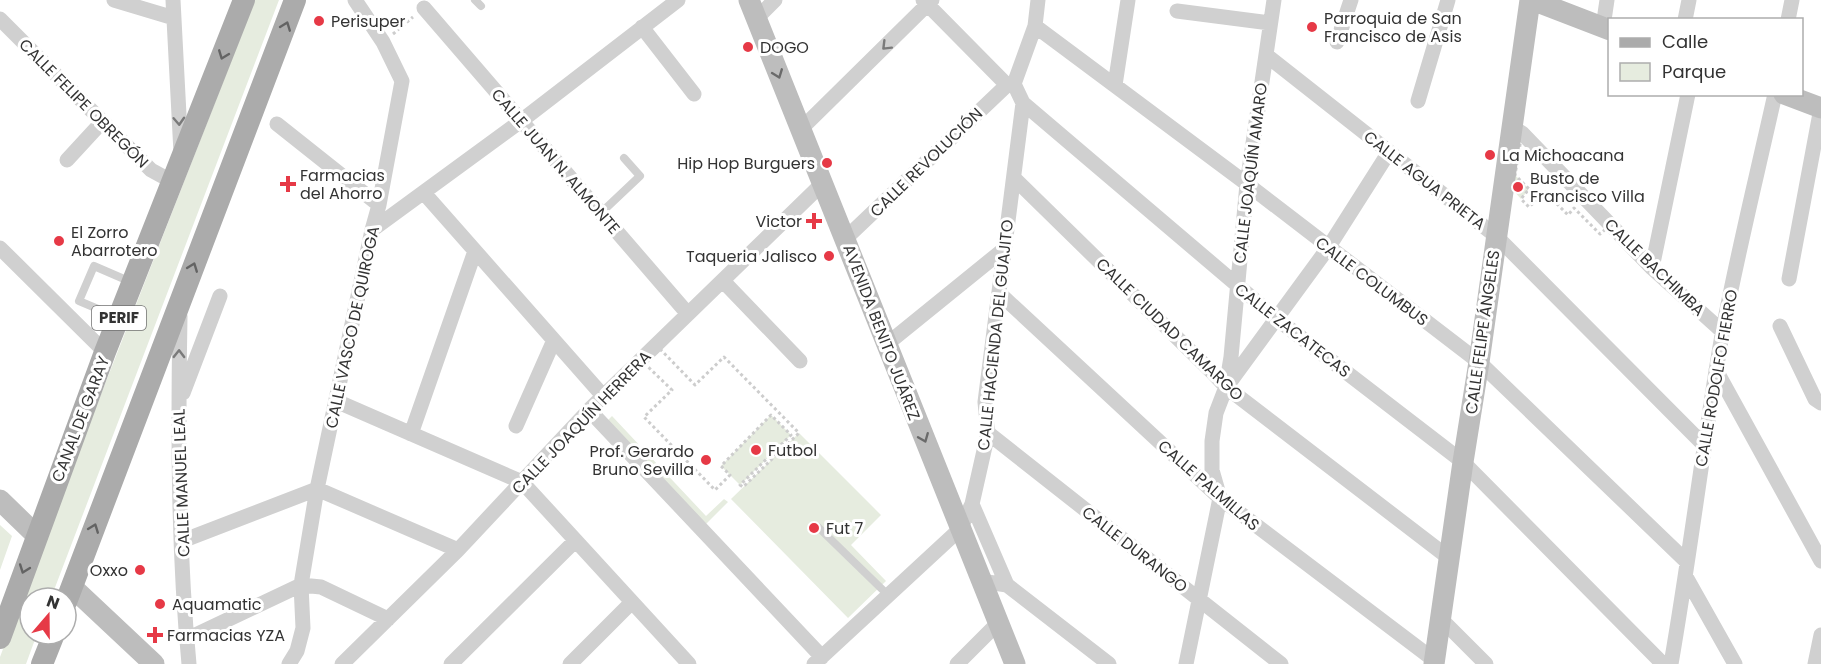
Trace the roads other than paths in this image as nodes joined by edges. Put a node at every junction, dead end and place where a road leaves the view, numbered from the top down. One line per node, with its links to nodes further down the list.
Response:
1 (114, 0): 21 (street)
2 (173, 0): 21 (street)
3 (244, 0): 48 (main road, CANAL DE GARAY / PERIF, one-way to 48)
4 (296, 0): 69 (main road, PERIF, one-way to 4)
5 (355, 0): 53 (street, CALLE VASCO DE QUIROGA)
6 (678, 0): 27 (street)
7 (775, 0): 19 (street)
8 (1038, 0): 26 (street)
9 (1128, 0): 32 (street)
10 (1274, 0): 25 (street, CALLE JOAQUÍN AMARO)
11 (1351, 0): 29 (street)
12 (1448, 0): 37 (street)
13 (1531, 0): 28 (street); 43 (street, CALLE FELIPE ÁNGELES)
14 (1607, 0): 28 (street)
15 (1689, 0): 22 (street)
16 (1792, 0): 23 (street)
17 (928, 2): 31 (street, CALLE ZACATECAS); 44 (street, one-way to 44)
18 (424, 8): 40 (street, CALLE JUAN N. ALMONTE)
19 (753, 9): 44 (street, AVENIDA BENITO JUÁREZ, one-way to 44)
20 (1177, 11): 25 (street)
21 (174, 18): 48 (street, one-way to 48)
22 (1685, 18)
23 (1788, 18)
24 (0, 19): 41 (street, CALLE FELIPE OBREGÓN)
25 (1270, 23): 30 (street, CALLE JOAQUÍN AMARO)
26 (1035, 26): 31 (street); 32 (street, CALLE COLUMBUS)
27 (642, 27): 33 (street); 40 (street)
28 (1606, 29)
29 (1337, 42)
30 (1266, 55): 45 (street, CALLE AGUA PRIETA); 51 (street, CALLE JOAQUÍN AMARO)
31 (1011, 85): 38 (street, CALLE ZACATECAS); 57 (street, CALLE REVOLUCIÓN)
32 (1115, 85): 51 (street, CALLE COLUMBUS)
33 (694, 94)
34 (1688, 96): 62 (street)
35 (1775, 96): 74 (street, CALLE RODOLFO FIERRO)
36 (1789, 96): 39 (street)
37 (1418, 101)
38 (1023, 103): 49 (street, CALLE HACIENDA DEL GUAJITO); 66 (street, CALLE ZACATECAS)
39 (1821, 108): 63 (street)
40 (521, 121): 52 (street); 70 (street, CALLE JUAN N. ALMONTE)
41 (102, 122): 47 (street); 48 (street, CALLE FELIPE OBREGÓN)
42 (277, 124): 53 (street)
43 (1511, 126): 56 (street, CALLE FELIPE ÁNGELES); 62 (street, CALLE BACHIMBA)
44 (800, 130): 50 (street, AVENIDA BENITO JUÁREZ)
45 (1389, 152): 56 (street, CALLE AGUA PRIETA); 59 (street)
46 (624, 158): 54 (lane)
47 (67, 160)
48 (177, 172): 65 (main road, CANAL DE GARAY / PERIF)
49 (1014, 178): 60 (street, CALLE HACIENDA DEL GUAJITO); 81 (street, CALLE CIUDAD CAMARGO)
50 (822, 183): 57 (street, AVENIDA BENITO JUÁREZ); 64 (street, CALLE JOAQUÍN HERRERA)
51 (1247, 184): 59 (street, CALLE COLUMBUS); 66 (street, CALLE JOAQUÍN AMARO)
52 (424, 193): 55 (street); 61 (street)
53 (379, 205): 55 (street, CALLE VASCO DE QUIROGA)
54 (604, 210)
55 (372, 230): 83 (street, CALLE VASCO DE QUIROGA)
56 (1496, 236): 79 (street, CALLE FELIPE ÁNGELES); 90 (street, CALLE AGUA PRIETA)
57 (845, 239): 76 (street, AVENIDA BENITO JUÁREZ)
58 (0, 248): 77 (street)
59 (1328, 248): 72 (street); 79 (street, CALLE COLUMBUS)
60 (1003, 250): 67 (street, CALLE HACIENDA DEL GUAJITO); 76 (street)
61 (475, 251): 75 (street); 89 (street)
62 (1652, 268): 74 (street, CALLE BACHIMBA)
63 (1789, 279)
64 (723, 281): 70 (street, CALLE JOAQUÍN HERRERA); 78 (street)
65 (133, 283): 71 (main road, CANAL DE GARAY / PERIF); 71 (lane)
66 (1236, 285): 72 (street, CALLE ZACATECAS); 81 (street, CALLE JOAQUÍN AMARO)
67 (999, 293): 88 (street, CALLE HACIENDA DEL GUAJITO); 94 (street, CALLE PALMILLAS)
68 (220, 296): 85 (street)
69 (180, 301): 85 (street, CALLE MANUEL LEAL, one-way to 69); 109 (main road, PERIF, one-way to 69)
70 (688, 314): 82 (street, CALLE JOAQUÍN HERRERA)
71 (119, 317): 77 (main road, CANAL DE GARAY / PERIF)
72 (1277, 319): 81 (street); 91 (street, CALLE ZACATECAS)
73 (1780, 326): 84 (street)
74 (1723, 332): 80 (street, CALLE RODOLFO FIERRO)
75 (554, 340): 82 (street); 87 (street)
76 (887, 344): 98 (street, AVENIDA BENITO JUÁREZ, one-way to 98)
77 (98, 345): 99 (main road, CANAL DE GARAY / PERIF)
78 (800, 361)
79 (1479, 362): 91 (street, CALLE FELIPE ÁNGELES); 105 (street, CALLE COLUMBUS)
80 (1716, 370): 90 (street, CALLE RODOLFO FIERRO); 104 (street)
81 (1226, 387): 94 (street, CALLE JOAQUÍN AMARO); 103 (street, CALLE CIUDAD CAMARGO)
82 (604, 397): 86 (street, CALLE JOAQUÍN HERRERA)
83 (336, 401): 89 (street); 93 (street, CALLE VASCO DE QUIROGA)
84 (1821, 403)
85 (179, 405): 100 (street, CALLE MANUEL LEAL)
86 (589, 410): 92 (street, CALLE JOAQUÍN HERRERA); 121 (street)
87 (516, 426)
88 (988, 433): 96 (street, CALLE HACIENDA DEL GUAJITO); 111 (street, CALLE DURANGO)
89 (411, 434): 92 (street)
90 (1703, 444): 105 (street, CALLE RODOLFO FIERRO)
91 (1463, 462): 103 (street, CALLE FELIPE ÁNGELES); 137 (street, CALLE ZACATECAS)
92 (522, 482): 101 (street); 102 (street, CALLE JOAQUÍN HERRERA)
93 (317, 489): 100 (street); 102 (street); 107 (street, CALLE VASCO DE QUIROGA)
94 (1220, 498): 111 (street, CALLE JOAQUÍN AMARO); 122 (street, CALLE PALMILLAS)
95 (0, 500): 99 (street)
96 (972, 504): 98 (street, CALLE HACIENDA DEL GUAJITO); 108 (street)
97 (818, 527): 110 (lane)
98 (960, 529): 106 (street, AVENIDA BENITO JUÁREZ); 110 (street)
99 (36, 535): 117 (main road, CANAL DE GARAY / PERIF, one-way to 117)
100 (182, 541): 119 (street, CALLE MANUEL LEAL)
101 (575, 542): 113 (street); 128 (street)
102 (458, 550): 114 (street, CALLE JOAQUÍN HERRERA)
103 (1449, 558): 115 (street, CALLE FELIPE ÁNGELES)
104 (1821, 561)
105 (1686, 570): 138 (street, CALLE RODOLFO FIERRO); 139 (street, CALLE COLUMBUS)
106 (981, 581): 108 (street); 116 (street, AVENIDA BENITO JUÁREZ)
107 (301, 585): 114 (street); 119 (street); 126 (street, CALLE VASCO DE QUIROGA)
108 (1007, 585): 133 (street)
109 (72, 586)
110 (889, 596): 121 (street)
111 (1198, 599): 134 (street, CALLE JOAQUÍN AMARO); 135 (street, CALLE DURANGO)
112 (78, 601): 124 (street)
113 (632, 602): 129 (street); 130 (street)
114 (388, 619): 127 (street, CALLE JOAQUÍN HERRERA)
115 (1441, 619): 122 (street, CALLE FELIPE ÁNGELES); 136 (street)
116 (998, 623): 131 (street); 132 (street, AVENIDA BENITO JUÁREZ)
117 (2, 624)
118 (1821, 635): 140 (street)
119 (187, 639): 125 (street, CALLE MANUEL LEAL)
120 (49, 646): 123 (main road)
121 (818, 660)
122 (1434, 662)
123 (42, 664)
124 (154, 664)
125 (189, 664)
126 (289, 664)
127 (342, 664)
128 (451, 664)
129 (570, 664)
130 (689, 664)
131 (957, 664)
132 (1015, 664)
133 (1109, 664)
134 (1186, 664)
135 (1281, 664)
136 (1486, 664)
137 (1663, 664)
138 (1671, 664)
139 (1735, 664)
140 (1815, 664)

